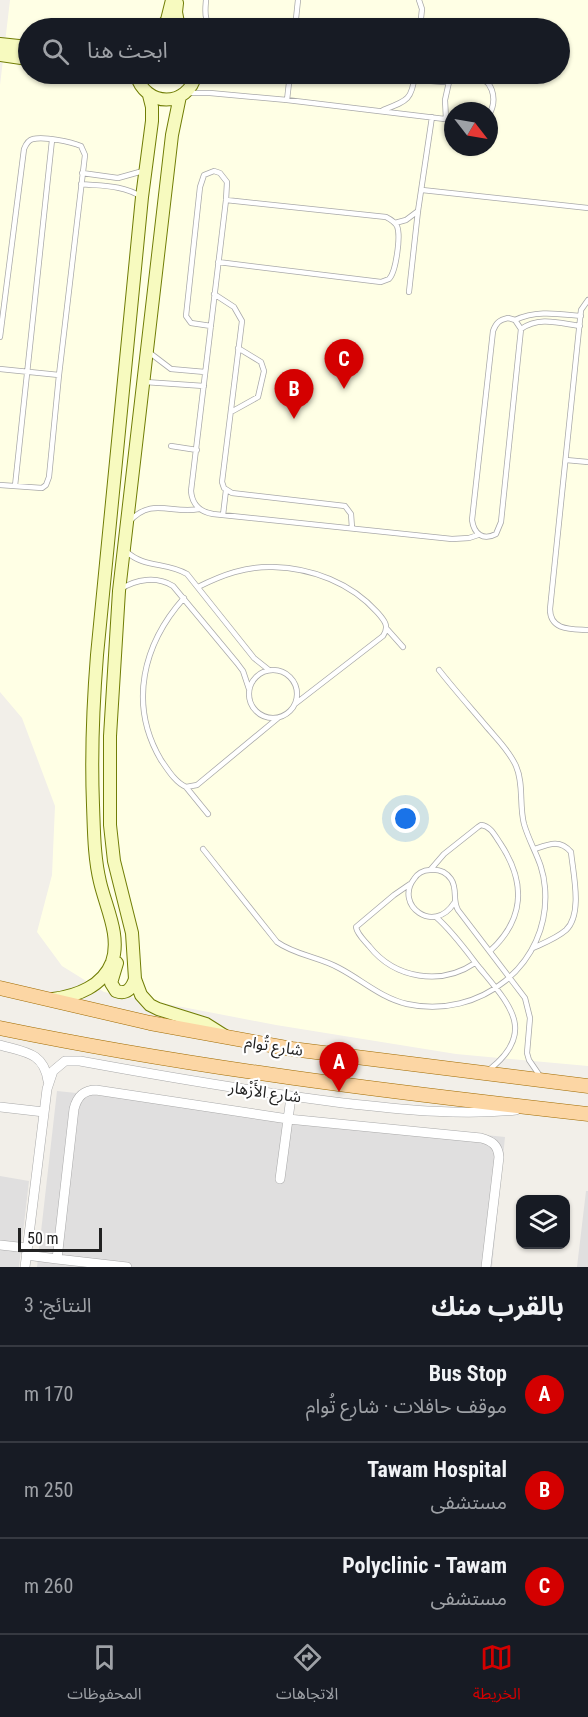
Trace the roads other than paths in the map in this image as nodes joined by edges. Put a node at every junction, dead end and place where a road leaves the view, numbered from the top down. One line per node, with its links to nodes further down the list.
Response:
1 (172, 0): 6 (street)
2 (178, 0): 7 (street)
3 (206, 0): 8 (lane)
4 (298, 0): 9 (lane)
5 (419, 0): 10 (lane)
6 (168, 18)
7 (177, 18)
8 (205, 18)
9 (296, 18)
10 (421, 18)
11 (0, 44): 12 (street)
12 (18, 46)
13 (0, 55): 14 (street)
14 (18, 58)
15 (140, 84): 22 (street)
16 (192, 84): 21 (street)
17 (289, 84): 23 (lane)
18 (414, 84): 26 (lane)
19 (449, 84): 24 (lane)
20 (488, 84): 25 (lane)
21 (183, 94): 22 (street); 23 (lane); 51 (street)
22 (149, 95): 30 (street)
23 (287, 100): 26 (lane)
24 (445, 102)
25 (494, 102)
26 (381, 111): 27 (lane)
27 (432, 117): 28 (lane); 33 (lane)
28 (444, 119)
29 (52, 140): 31 (lane); 49 (lane); 53 (lane)
30 (145, 170): 31 (lane); 34 (street)
31 (82, 173): 32 (lane)
32 (81, 184): 34 (lane); 55 (lane)
33 (422, 190): 36 (lane); 37 (lane)
34 (142, 197): 48 (street)
35 (226, 200): 38 (lane); 39 (lane); 45 (lane)
36 (588, 208)
37 (418, 211): 38 (lane); 40 (lane)
38 (395, 223): 39 (lane)
39 (218, 262): 41 (lane)
40 (409, 292)
41 (214, 294): 45 (lane); 50 (lane)
42 (588, 300): 43 (lane)
43 (580, 316): 44 (lane); 46 (lane)
44 (515, 320): 47 (lane); 70 (lane)
45 (211, 326): 54 (lane)
46 (580, 326): 47 (lane); 61 (lane)
47 (521, 329): 70 (lane)
48 (129, 334): 56 (street); 91 (street)
49 (0, 337)
50 (238, 348): 58 (lane); 58 (lane)
51 (146, 350): 54 (lane); 56 (street)
52 (0, 369): 53 (lane)
53 (27, 372): 55 (lane); 64 (lane)
54 (205, 372): 57 (lane)
55 (59, 375): 64 (lane)
56 (143, 381): 57 (lane); 68 (street)
57 (204, 386): 60 (lane)
58 (231, 412): 65 (lane)
59 (171, 446): 60 (lane)
60 (197, 450): 66 (lane)
61 (566, 459): 62 (lane); 76 (lane)
62 (588, 462)
63 (0, 485): 64 (lane)
64 (15, 486)
65 (226, 490): 67 (lane); 69 (lane)
66 (199, 509): 67 (lane); 68 (lane)
67 (223, 515): 69 (lane)
68 (126, 527): 71 (street)
69 (352, 528): 70 (lane)
70 (478, 535)
71 (124, 549): 72 (lane); 73 (street)
72 (198, 587): 75 (lane); 78 (lane)
73 (119, 591): 74 (lane); 96 (street)
74 (184, 598): 80 (lane); 83 (lane)
75 (387, 629): 77 (lane); 81 (lane)
76 (588, 630)
77 (403, 647)
78 (269, 670): 80 (lane); 81 (lane)
79 (438, 670): 86 (lane)
80 (249, 689): 82 (lane)
81 (295, 704): 82 (lane)
82 (278, 718): 83 (lane)
83 (186, 787): 84 (lane)
84 (208, 814)
85 (202, 849): 98 (lane)
86 (535, 849): 92 (lane); 92 (lane)
87 (430, 870): 88 (lane); 89 (lane); 93 (lane)
88 (410, 885): 90 (lane); 94 (lane)
89 (454, 903): 90 (lane); 93 (lane)
90 (436, 917): 94 (lane)
91 (114, 936): 96 (street); 99 (street)
92 (533, 948): 95 (lane)
93 (490, 951): 95 (lane)
94 (476, 963): 98 (lane)
95 (510, 977): 98 (lane); 104 (lane)
96 (135, 979): 101 (street)
97 (0, 988): 99 (main road, شارع تُوام)
98 (496, 988): 103 (lane)
99 (50, 1000): 101 (main road, شارع تُوام)
100 (0, 1028): 109 (main road, شارع تُوام)
101 (228, 1038): 103 (main road, شارع تُوام)
102 (0, 1045): 105 (street)
103 (485, 1073): 104 (main road, شارع تُوام)
104 (543, 1081): 106 (main road, شارع تُوام)
105 (48, 1084): 107 (street, شارع الأَزْهار); 110 (street, شارع الأَزْهار)
106 (588, 1086)
107 (291, 1097): 109 (street, شارع الأَزْهار); 112 (street)
108 (0, 1107): 110 (street)
109 (533, 1108): 111 (main road, شارع تُوام)
110 (44, 1112): 115 (street, شارع الأَزْهار)
111 (588, 1114)
112 (288, 1119): 113 (street); 116 (street); 119 (street)
113 (280, 1179)
114 (0, 1245): 115 (street)
115 (27, 1252): 116 (street); 117 (street, شارع الأَزْهار)
116 (57, 1259): 118 (street)
117 (25, 1267)
118 (127, 1267)
119 (486, 1267)

